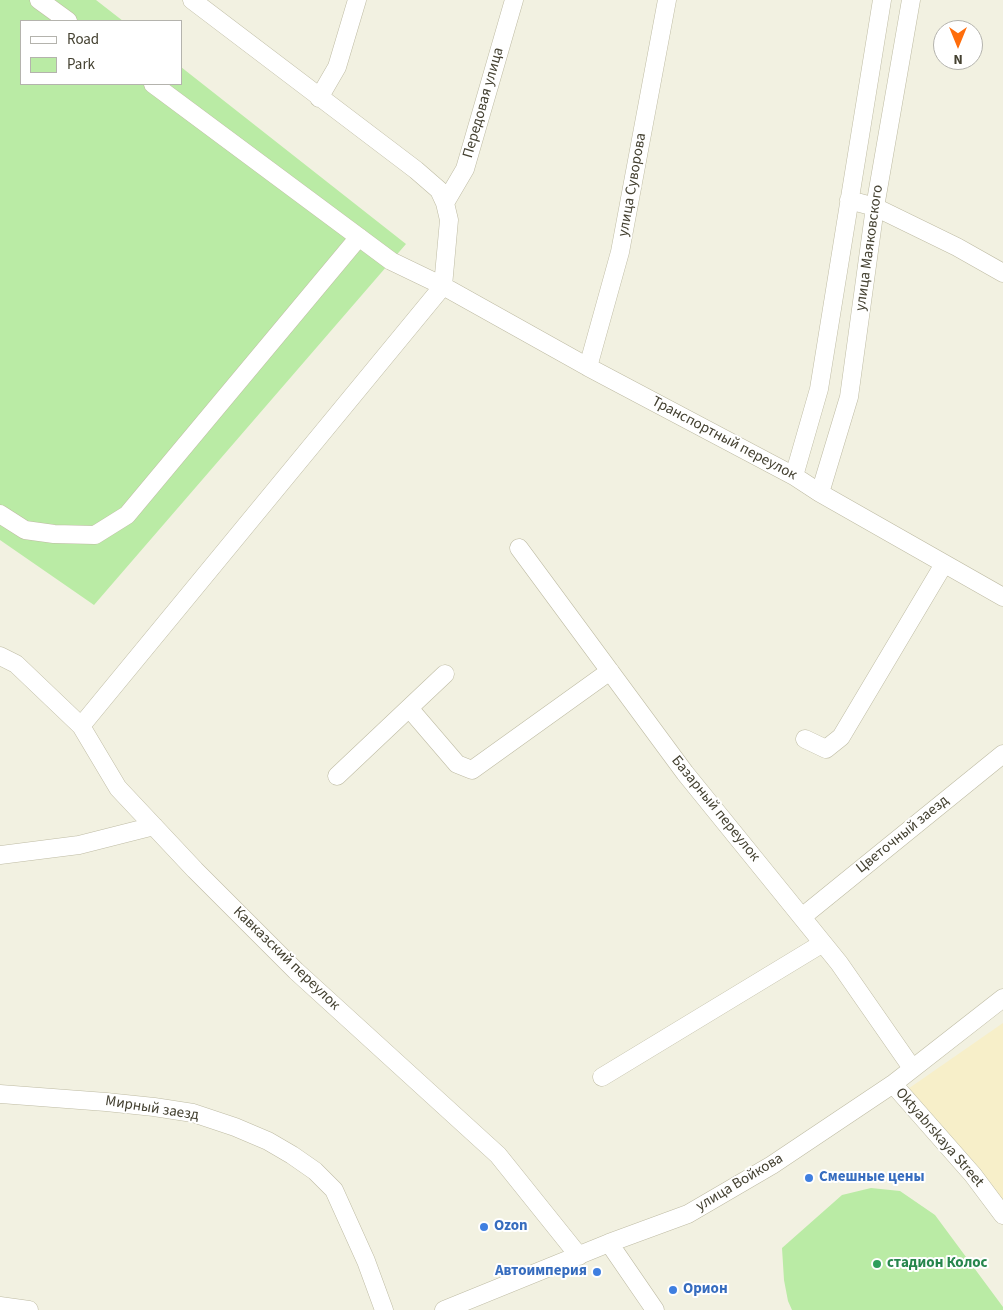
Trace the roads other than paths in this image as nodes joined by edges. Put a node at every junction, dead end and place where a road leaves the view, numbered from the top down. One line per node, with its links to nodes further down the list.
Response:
1 (39, 0): 8 (street)
2 (192, 0): 10 (street)
3 (514, 0): 12 (street, Передовая улица)
4 (667, 0): 17 (street, улица Суворова)
5 (882, 0): 11 (street, улица Маяковского)
6 (911, 0): 13 (street, улица Маяковского)
7 (355, 7): 10 (street)
8 (67, 20)
9 (154, 85): 14 (street, Транспортный переулок)
10 (319, 98): 12 (street)
11 (849, 200): 13 (street); 18 (street, улица Маяковского)
12 (446, 202): 16 (street)
13 (875, 207): 15 (street); 19 (street, улица Маяковского)
14 (358, 237): 16 (street, Транспортный переулок); 20 (street)
15 (1003, 274)
16 (443, 286): 17 (street, Транспортный переулок); 29 (street)
17 (588, 367): 18 (street, Транспортный переулок)
18 (794, 476): 19 (street, Транспортный переулок)
19 (820, 493): 22 (street, Транспортный переулок)
20 (0, 514)
21 (519, 548): 26 (street, Базарный переулок)
22 (944, 564): 23 (street, Транспортный переулок); 30 (street)
23 (1003, 597)
24 (0, 656): 25 (street, Кавказский переулок)
25 (8, 664): 29 (street, Кавказский переулок)
26 (610, 671): 28 (street); 35 (street, Базарный переулок)
27 (445, 674): 28 (street)
28 (409, 708): 32 (street)
29 (81, 726): 33 (street, Кавказский переулок)
30 (805, 739)
31 (1003, 754): 35 (street, Цветочный заезд)
32 (337, 776)
33 (154, 826): 34 (street); 44 (street, Кавказский переулок)
34 (0, 855)
35 (802, 917): 36 (street, Базарный переулок)
36 (823, 943): 38 (street, Базарный переулок); 39 (street)
37 (1003, 998): 38 (street, улица Войкова)
38 (912, 1068): 40 (street, улица Войкова)
39 (602, 1077)
40 (893, 1084): 42 (street, Oktyabrskaya Street); 43 (street, улица Войкова)
41 (0, 1094): 48 (street, Мирный заезд)
42 (1003, 1215)
43 (609, 1243): 44 (street, улица Войкова); 49 (street)
44 (579, 1256): 46 (street, улица Войкова)
45 (0, 1306): 47 (street)
46 (449, 1309)
47 (29, 1310)
48 (384, 1310)
49 (655, 1310)

